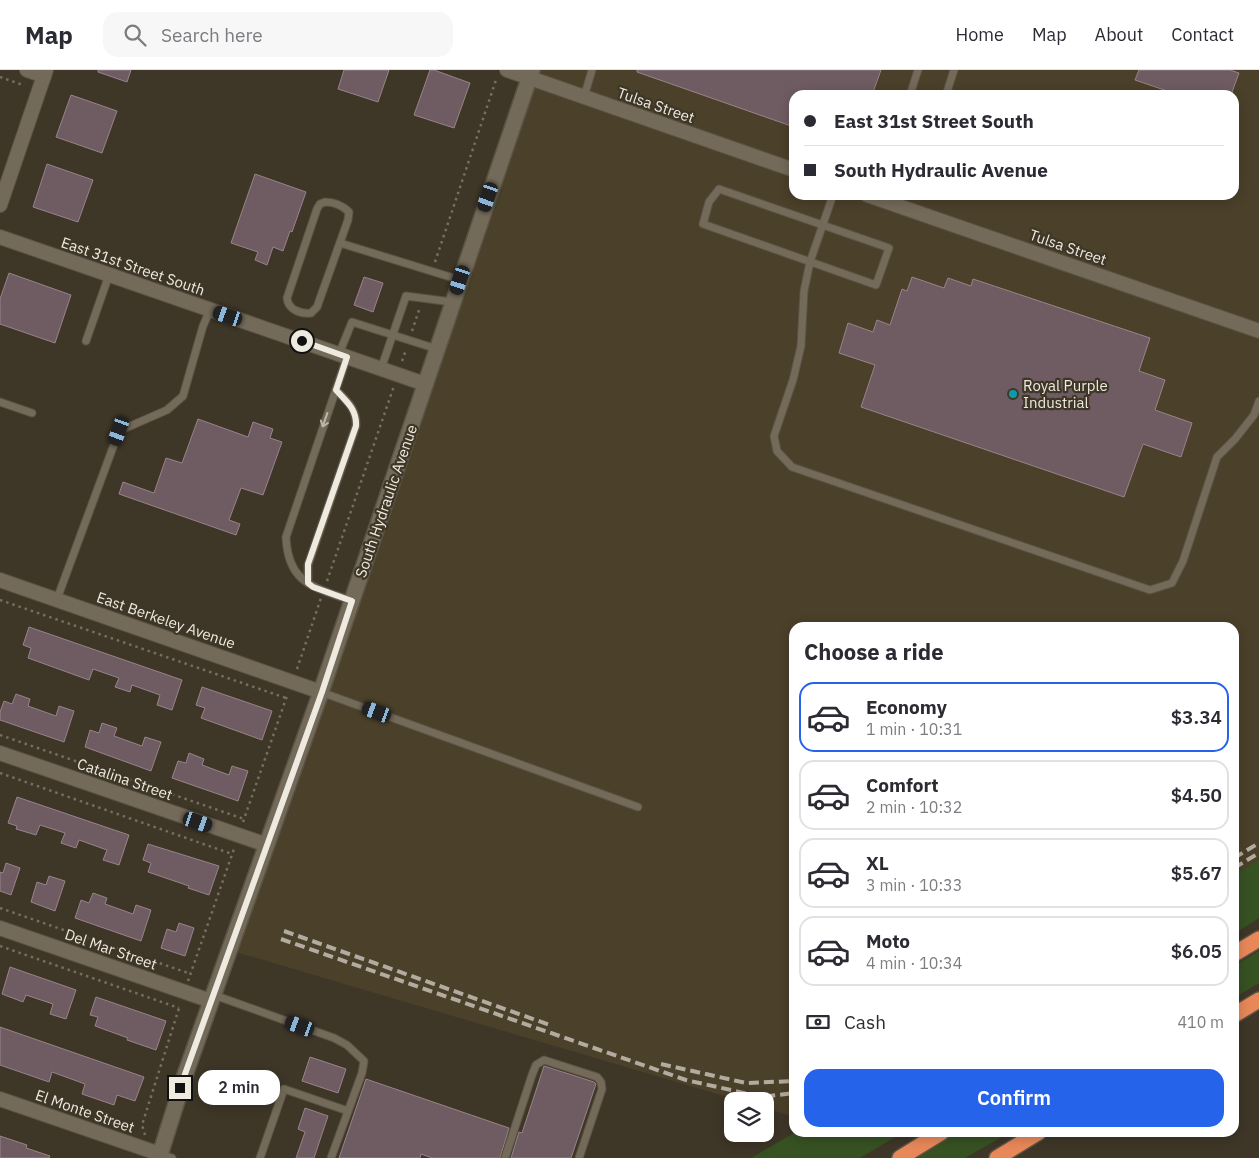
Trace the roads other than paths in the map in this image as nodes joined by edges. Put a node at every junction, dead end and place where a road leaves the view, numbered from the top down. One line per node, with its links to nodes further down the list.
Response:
1 (27, 70): 6 (street)
2 (507, 70): 7 (street, Tulsa Street)
3 (592, 70): 10 (lane)
4 (918, 70): 8 (lane)
5 (954, 70): 9 (lane)
6 (45, 73): 14 (street)
7 (530, 74): 10 (street, Tulsa Street); 20 (street, South Hydraulic Avenue)
8 (912, 90)
9 (948, 90)
10 (584, 97): 11 (street, Tulsa Street)
11 (789, 168)
12 (831, 200): 15 (lane)
13 (891, 200): 23 (street, Tulsa Street)
14 (0, 205)
15 (823, 226): 18 (lane); 18 (lane); 18 (lane)
16 (0, 237): 19 (street, East 31st Street South)
17 (340, 243): 17 (lane); 20 (lane)
18 (810, 262): 31 (lane)
19 (108, 275): 22 (street, East 31st Street South); 25 (lane)
20 (460, 280): 21 (street, South Hydraulic Avenue)
21 (452, 302): 24 (lane); 26 (street, South Hydraulic Avenue)
22 (210, 310): 27 (street, East 31st Street South); 36 (lane)
23 (1259, 330)
24 (393, 334): 26 (lane); 27 (lane); 28 (lane)
25 (86, 342)
26 (436, 349): 29 (street, South Hydraulic Avenue)
27 (343, 356): 28 (street, East 31st Street South); 30 (lane)
28 (381, 369): 29 (street, East 31st Street South)
29 (425, 384): 37 (street, South Hydraulic Avenue)
30 (336, 390): 35 (lane); 35 (lane, one-way to 35)
31 (1259, 401)
32 (0, 402): 33 (lane)
33 (32, 413)
34 (0, 580): 36 (street, East Berkeley Avenue)
35 (308, 583): 37 (lane)
36 (57, 599): 38 (street, East Berkeley Avenue)
37 (352, 601): 38 (street, South Hydraulic Avenue)
38 (322, 692): 40 (lane); 41 (street, South Hydraulic Avenue)
39 (0, 753): 41 (street, Catalina Street)
40 (638, 807)
41 (267, 845): 45 (street, South Hydraulic Avenue)
42 (0, 928): 45 (street, Del Mar Street)
43 (1259, 939): 44 (highway)
44 (1239, 951)
45 (212, 998): 49 (lane); 52 (street, South Hydraulic Avenue)
46 (1259, 1000): 47 (highway)
47 (1239, 1012)
48 (0, 1099): 52 (street, El Monte Street)
49 (348, 1111): 53 (lane); 54 (lane)
50 (934, 1137): 57 (highway)
51 (1030, 1137): 58 (highway)
52 (164, 1156)
53 (260, 1158)
54 (331, 1158)
55 (505, 1158): 56 (lane)
56 (579, 1158)
57 (900, 1158)
58 (997, 1158)

